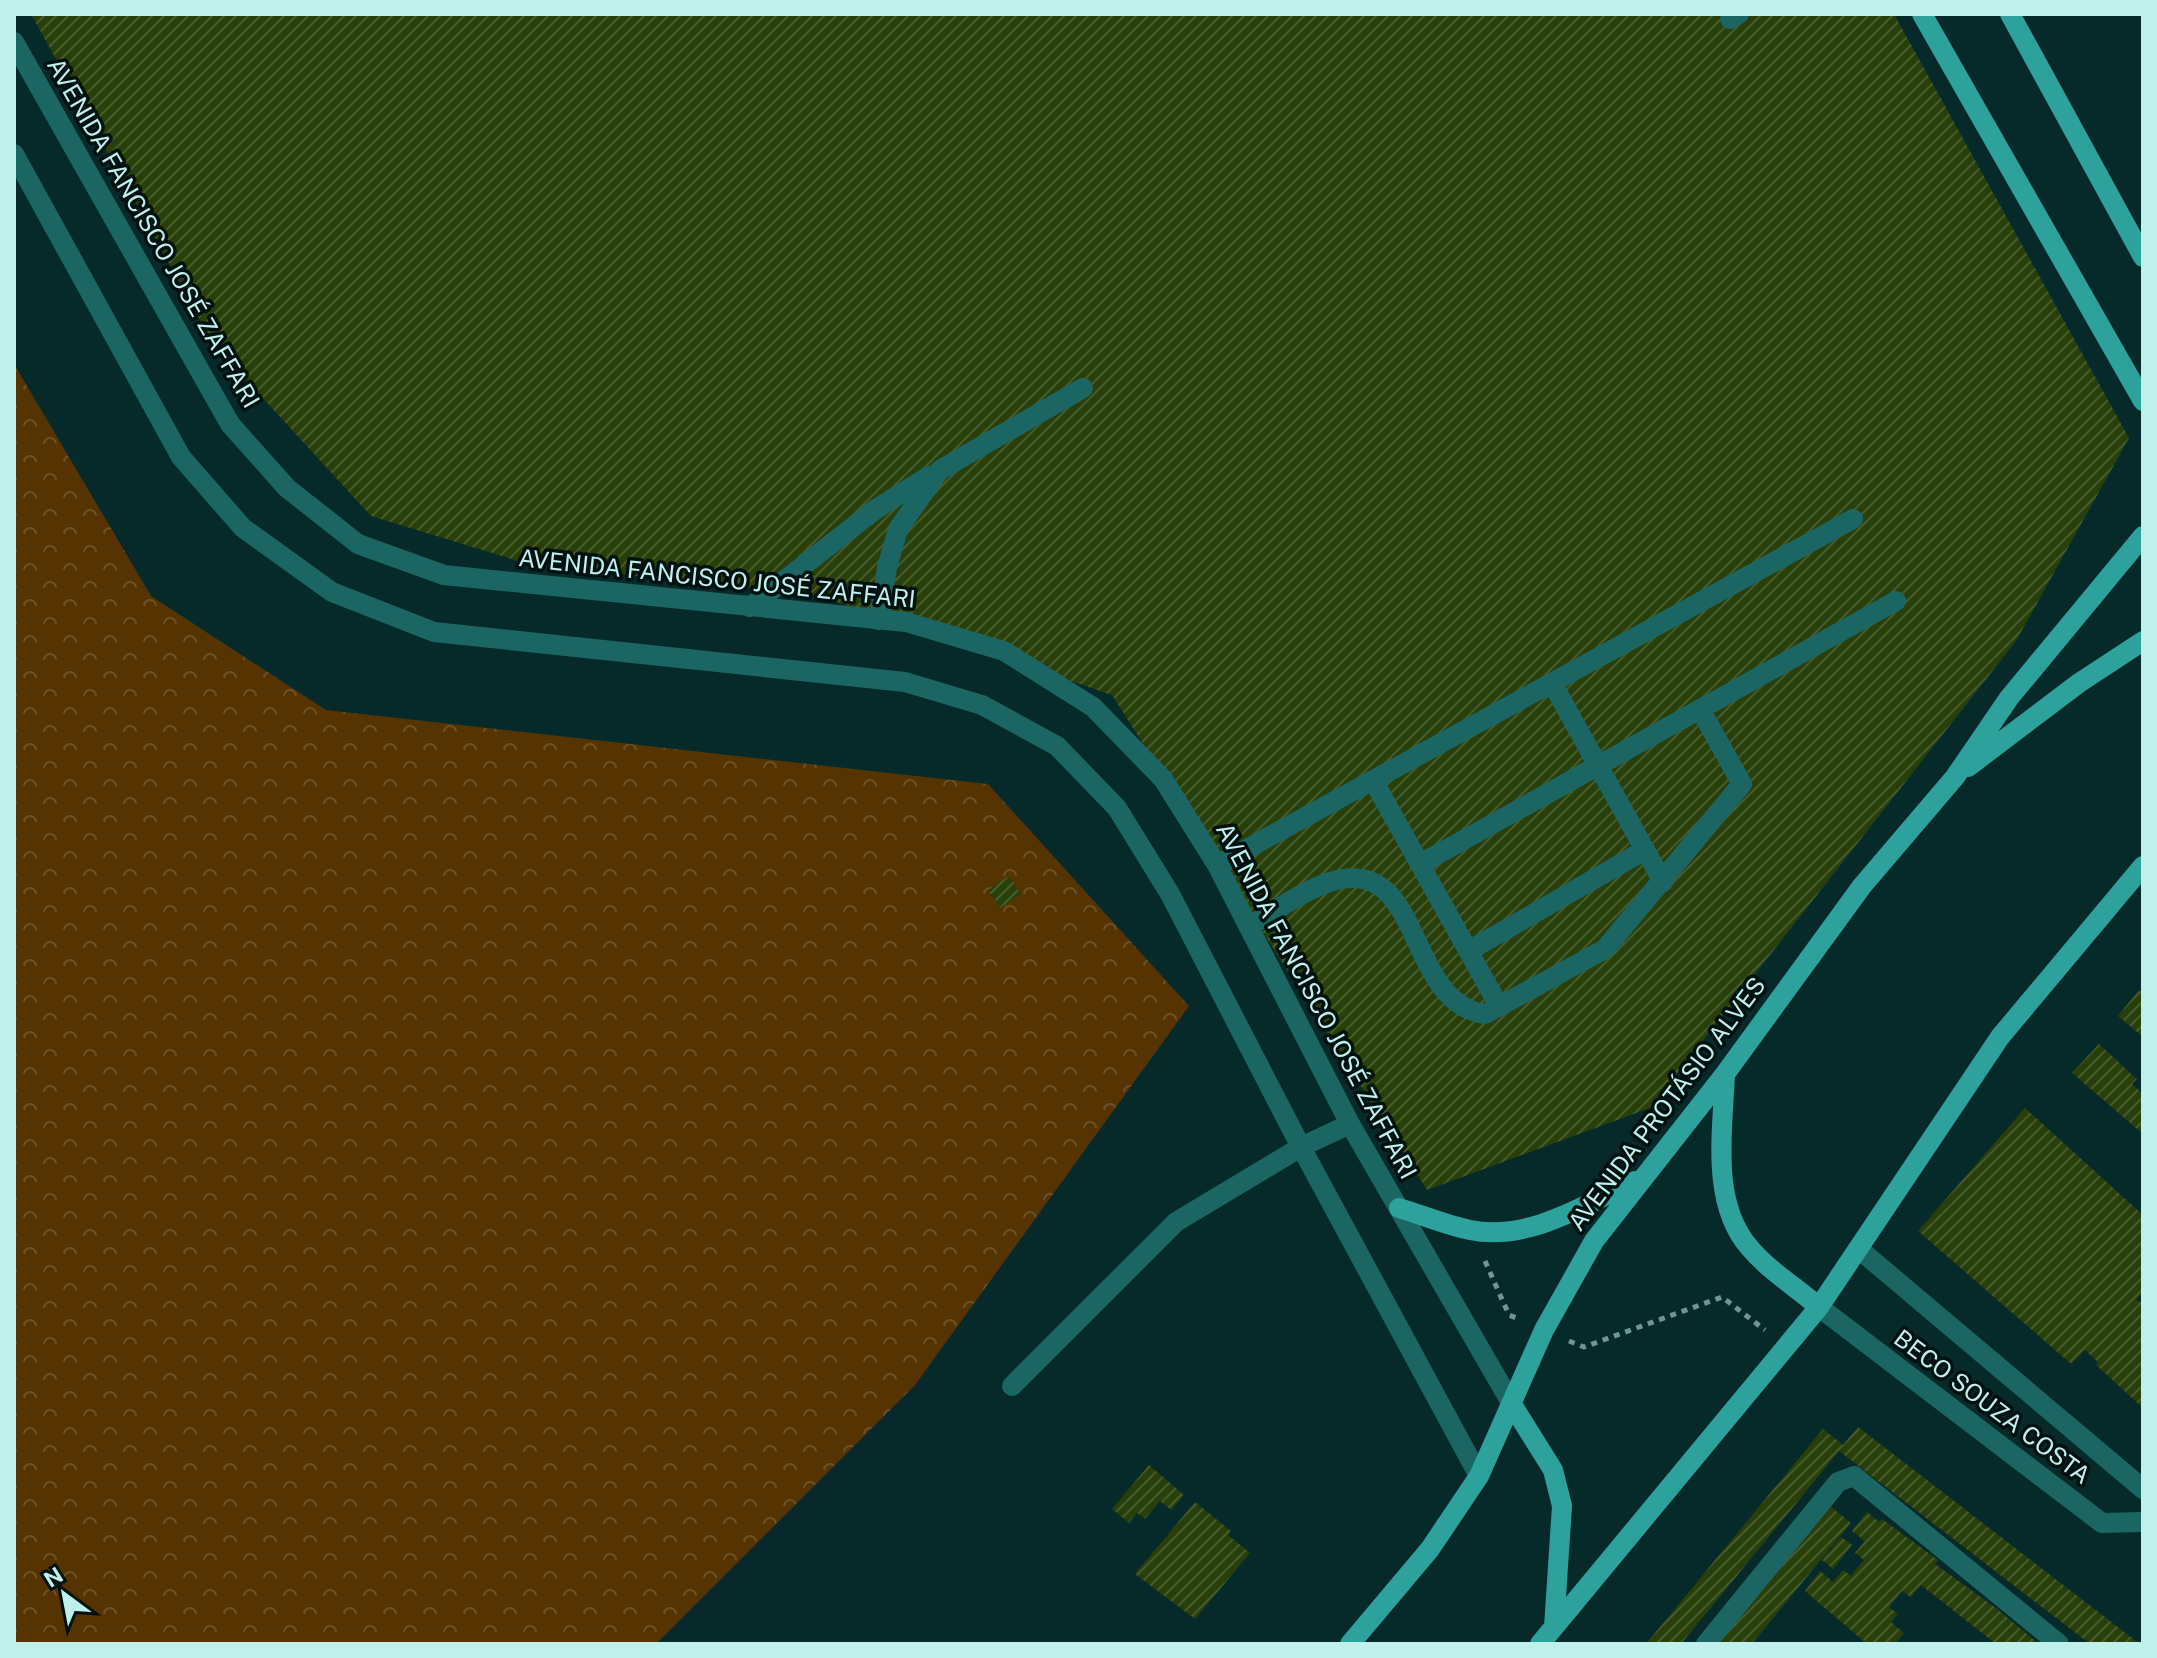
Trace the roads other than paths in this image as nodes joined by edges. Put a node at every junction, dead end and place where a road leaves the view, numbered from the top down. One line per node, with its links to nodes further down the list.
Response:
1 (1922, 14): 7 (main road)
2 (2010, 14): 5 (main road)
3 (14, 42): 12 (street, AVENIDA FANCISCO JOSÉ ZAFFARI)
4 (14, 154): 30 (street)
5 (2143, 257)
6 (1083, 388): 8 (street)
7 (2143, 401)
8 (940, 470): 12 (street); 13 (street)
9 (1853, 519): 15 (street)
10 (2143, 536): 18 (main road, AVENIDA PROTÁSIO ALVES)
11 (1896, 601): 16 (street)
12 (750, 607): 13 (street, AVENIDA FANCISCO JOSÉ ZAFFARI)
13 (879, 620): 22 (street, AVENIDA FANCISCO JOSÉ ZAFFARI)
14 (2143, 641): 18 (main road, AVENIDA PROTÁSIO ALVES)
15 (1552, 683): 17 (street); 19 (street)
16 (1700, 709): 17 (street); 24 (street)
17 (1598, 766): 20 (street); 21 (street)
18 (1955, 777): 28 (main road, AVENIDA PROTÁSIO ALVES)
19 (1373, 780): 21 (street); 22 (street)
20 (1645, 850): 24 (street); 26 (street)
21 (1420, 864): 26 (street)
22 (1217, 865): 25 (street, AVENIDA FANCISCO JOSÉ ZAFFARI)
23 (2143, 866): 33 (main road)
24 (1663, 882): 27 (street)
25 (1251, 925): 27 (street); 29 (street, AVENIDA FANCISCO JOSÉ ZAFFARI)
26 (1468, 951): 27 (street)
27 (1499, 1006)
28 (1725, 1074): 31 (main road, AVENIDA PROTÁSIO ALVES); 34 (main road)
29 (1350, 1124): 30 (street); 32 (street, AVENIDA FANCISCO JOSÉ ZAFFARI)
30 (1301, 1147): 35 (street); 37 (street)
31 (1638, 1180): 32 (main road); 36 (main road, AVENIDA PROTÁSIO ALVES)
32 (1399, 1208): 36 (street, AVENIDA FANCISCO JOSÉ ZAFFARI)
33 (1860, 1250): 34 (main road); 38 (street, BECO SOUZA COSTA)
34 (1819, 1307): 39 (street, BECO SOUZA COSTA); 40 (main road)
35 (1012, 1386)
36 (1513, 1406): 37 (main road, AVENIDA PROTÁSIO ALVES); 40 (main road)
37 (1479, 1476): 41 (main road, AVENIDA PROTÁSIO ALVES)
38 (2143, 1489)
39 (2143, 1522)
40 (1554, 1627): 42 (main road)
41 (1350, 1644)
42 (1540, 1644)
43 (1706, 1644): 44 (street)
44 (2059, 1644)

